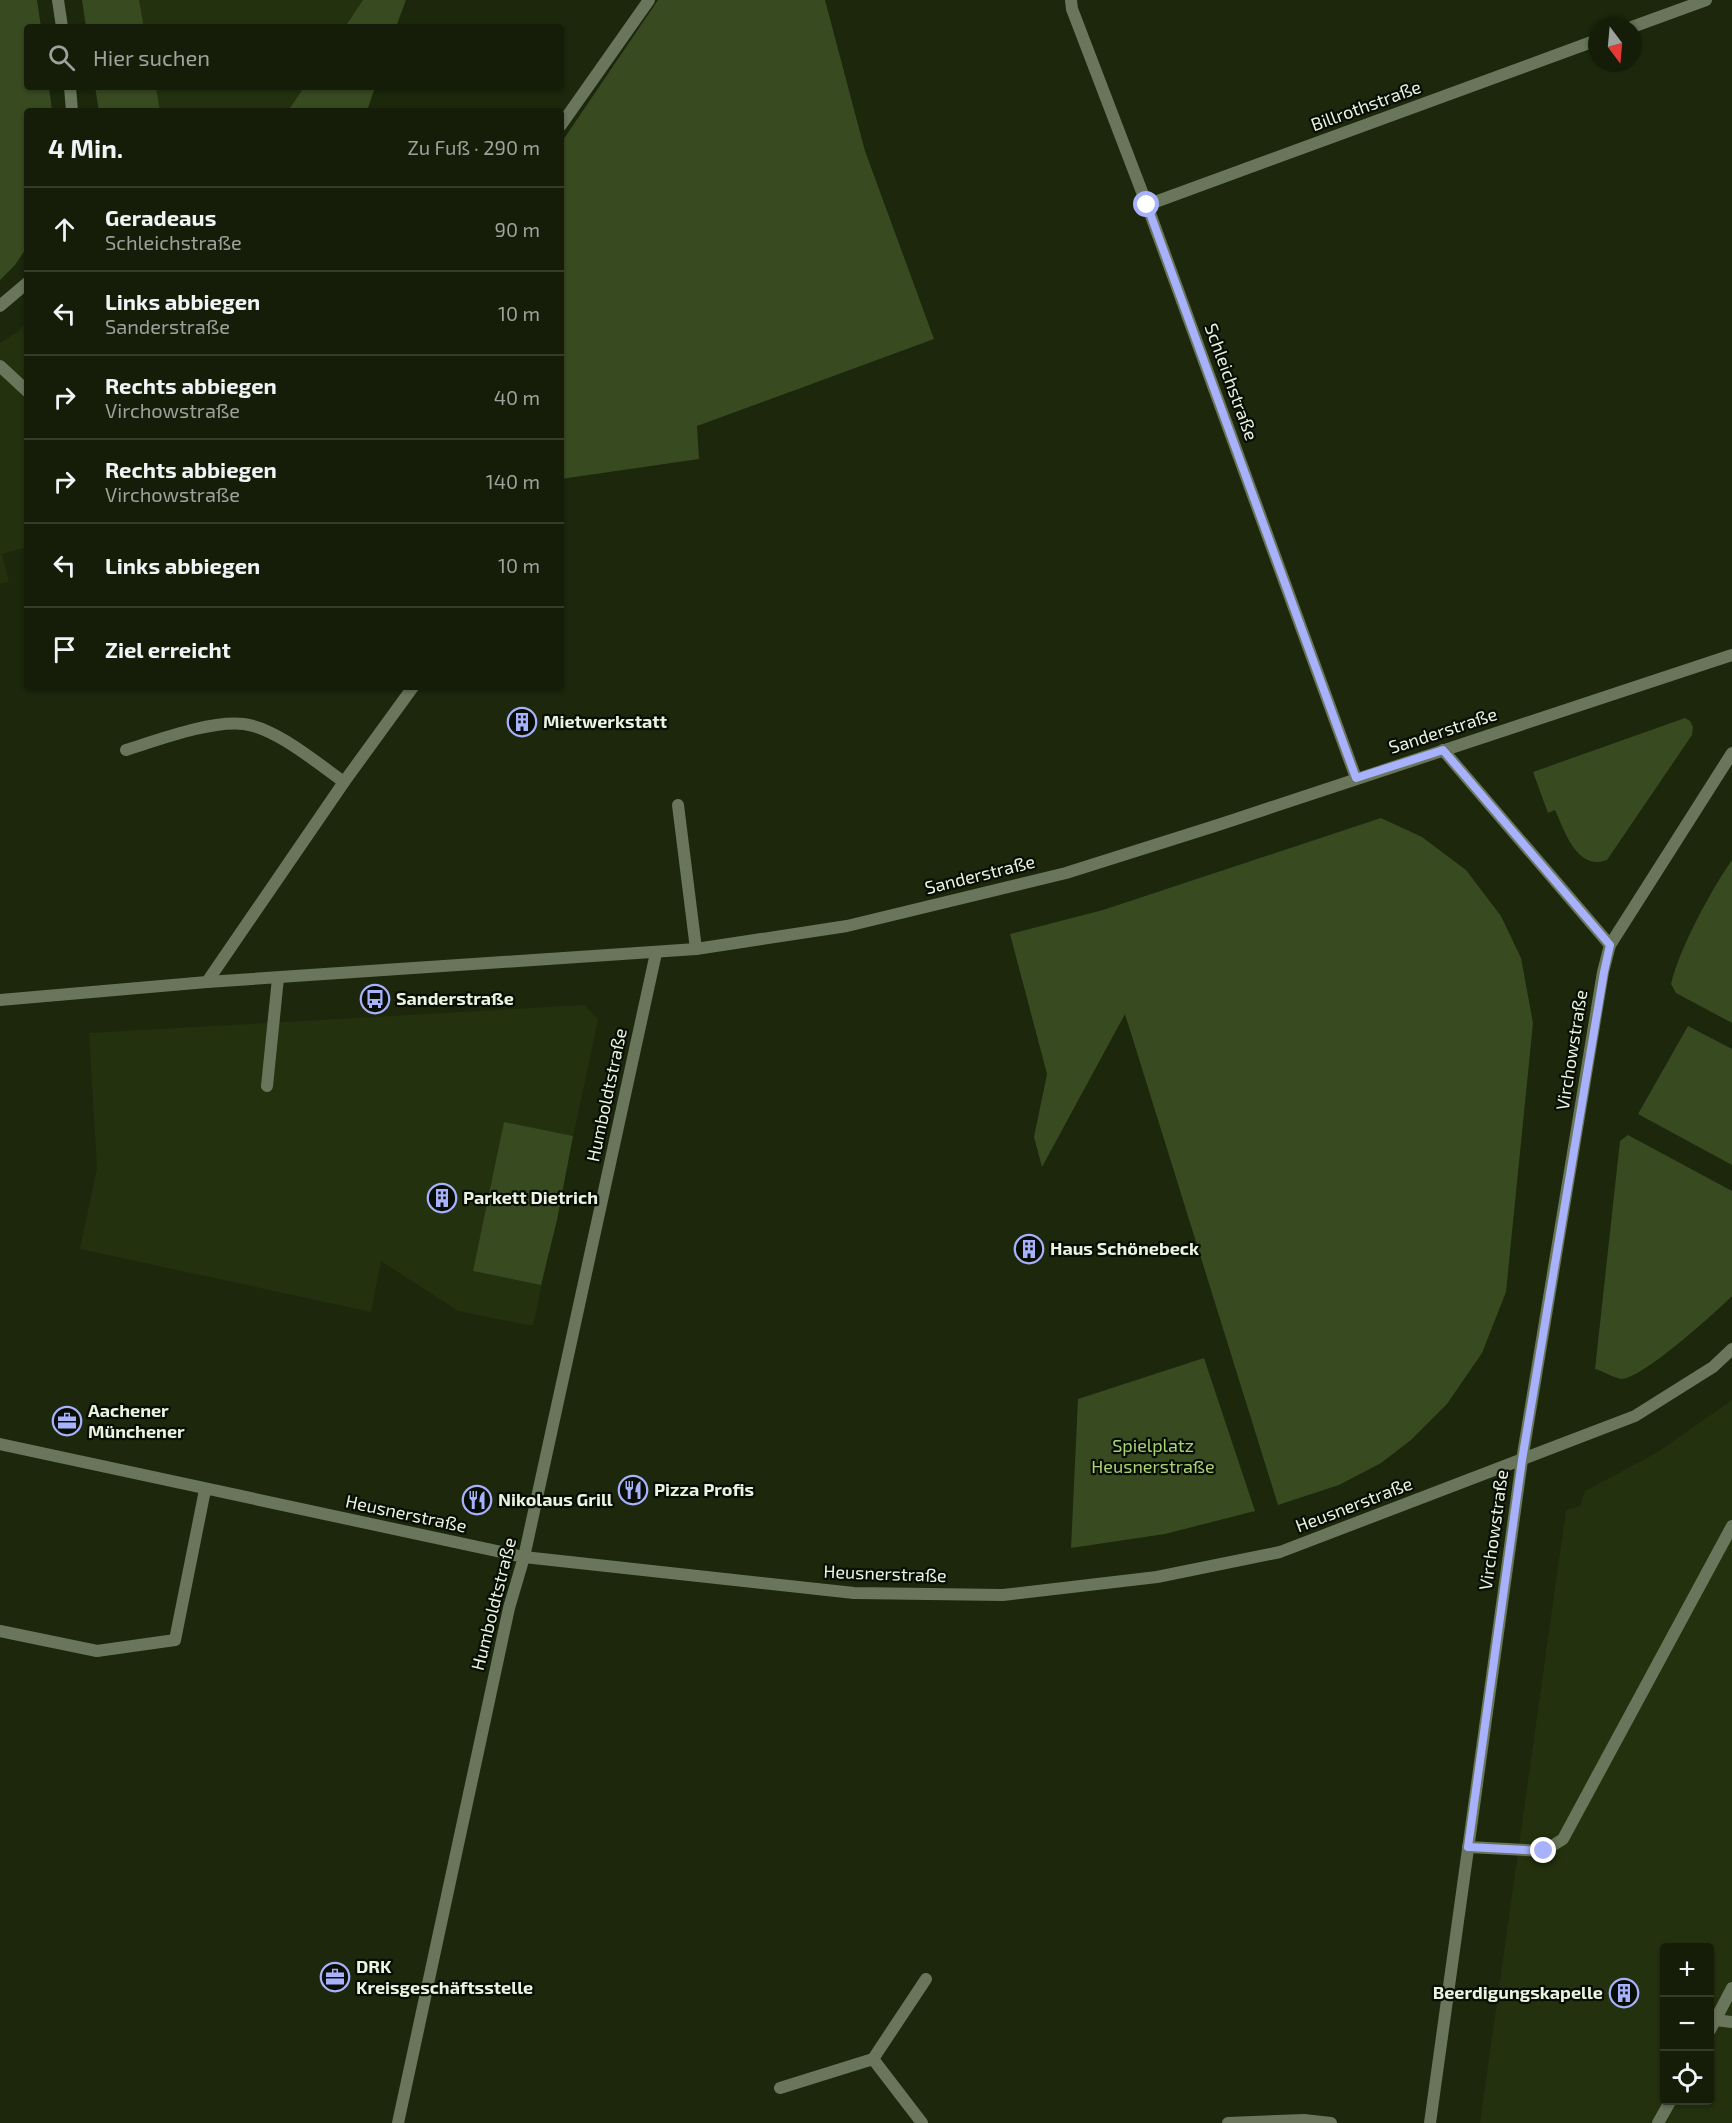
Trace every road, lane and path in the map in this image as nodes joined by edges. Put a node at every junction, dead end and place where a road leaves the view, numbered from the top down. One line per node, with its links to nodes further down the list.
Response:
1 (58, 0): 6 (street)
2 (649, 0): 10 (street)
3 (1071, 0): 11 (street, Schleichstraße)
4 (1706, 0): 5 (street)
5 (1642, 23)
6 (62, 24)
7 (1588, 43): 11 (street, Billrothstraße)
8 (70, 90): 9 (street)
9 (72, 108)
10 (564, 121)
11 (1147, 205): 21 (street, Schleichstraße)
12 (24, 286): 13 (street)
13 (0, 306)
14 (0, 366): 15 (street)
15 (24, 388)
16 (1732, 655): 19 (street, Sanderstraße)
17 (411, 690): 22 (street)
18 (126, 750): 22 (street)
19 (1443, 750): 21 (street, Sanderstraße); 24 (street)
20 (1732, 753): 24 (street, Virchowstraße)
21 (1356, 778): 25 (street, Sanderstraße)
22 (344, 782): 28 (street)
23 (678, 806): 25 (street)
24 (1610, 945): 33 (street, Virchowstraße)
25 (696, 949): 26 (street, Sanderstraße)
26 (656, 952): 27 (street, Sanderstraße); 36 (street, Humboldtstraße)
27 (278, 978): 28 (street, Sanderstraße); 30 (street)
28 (207, 982): 29 (street, Sanderstraße)
29 (0, 1000)
30 (267, 1086)
31 (1732, 1349): 33 (street, Heusnerstraße)
32 (0, 1444): 34 (street, Heusnerstraße)
33 (1522, 1460): 36 (street, Heusnerstraße); 38 (street, Virchowstraße)
34 (205, 1490): 36 (street, Heusnerstraße); 37 (street)
35 (1732, 1526): 38 (street)
36 (524, 1557): 47 (street, Humboldtstraße)
37 (0, 1632)
38 (1468, 1847): 51 (street, Virchowstraße)
39 (926, 1979): 44 (street)
40 (1732, 1988): 41 (street)
41 (1714, 2021)
42 (1732, 2022): 43 (street)
43 (1714, 2025)
44 (873, 2059): 45 (street); 48 (street)
45 (780, 2088)
46 (1668, 2105): 52 (street)
47 (398, 2123)
48 (922, 2123)
49 (1228, 2123): 50 (street)
50 (1331, 2123)
51 (1430, 2123)
52 (1658, 2123)

